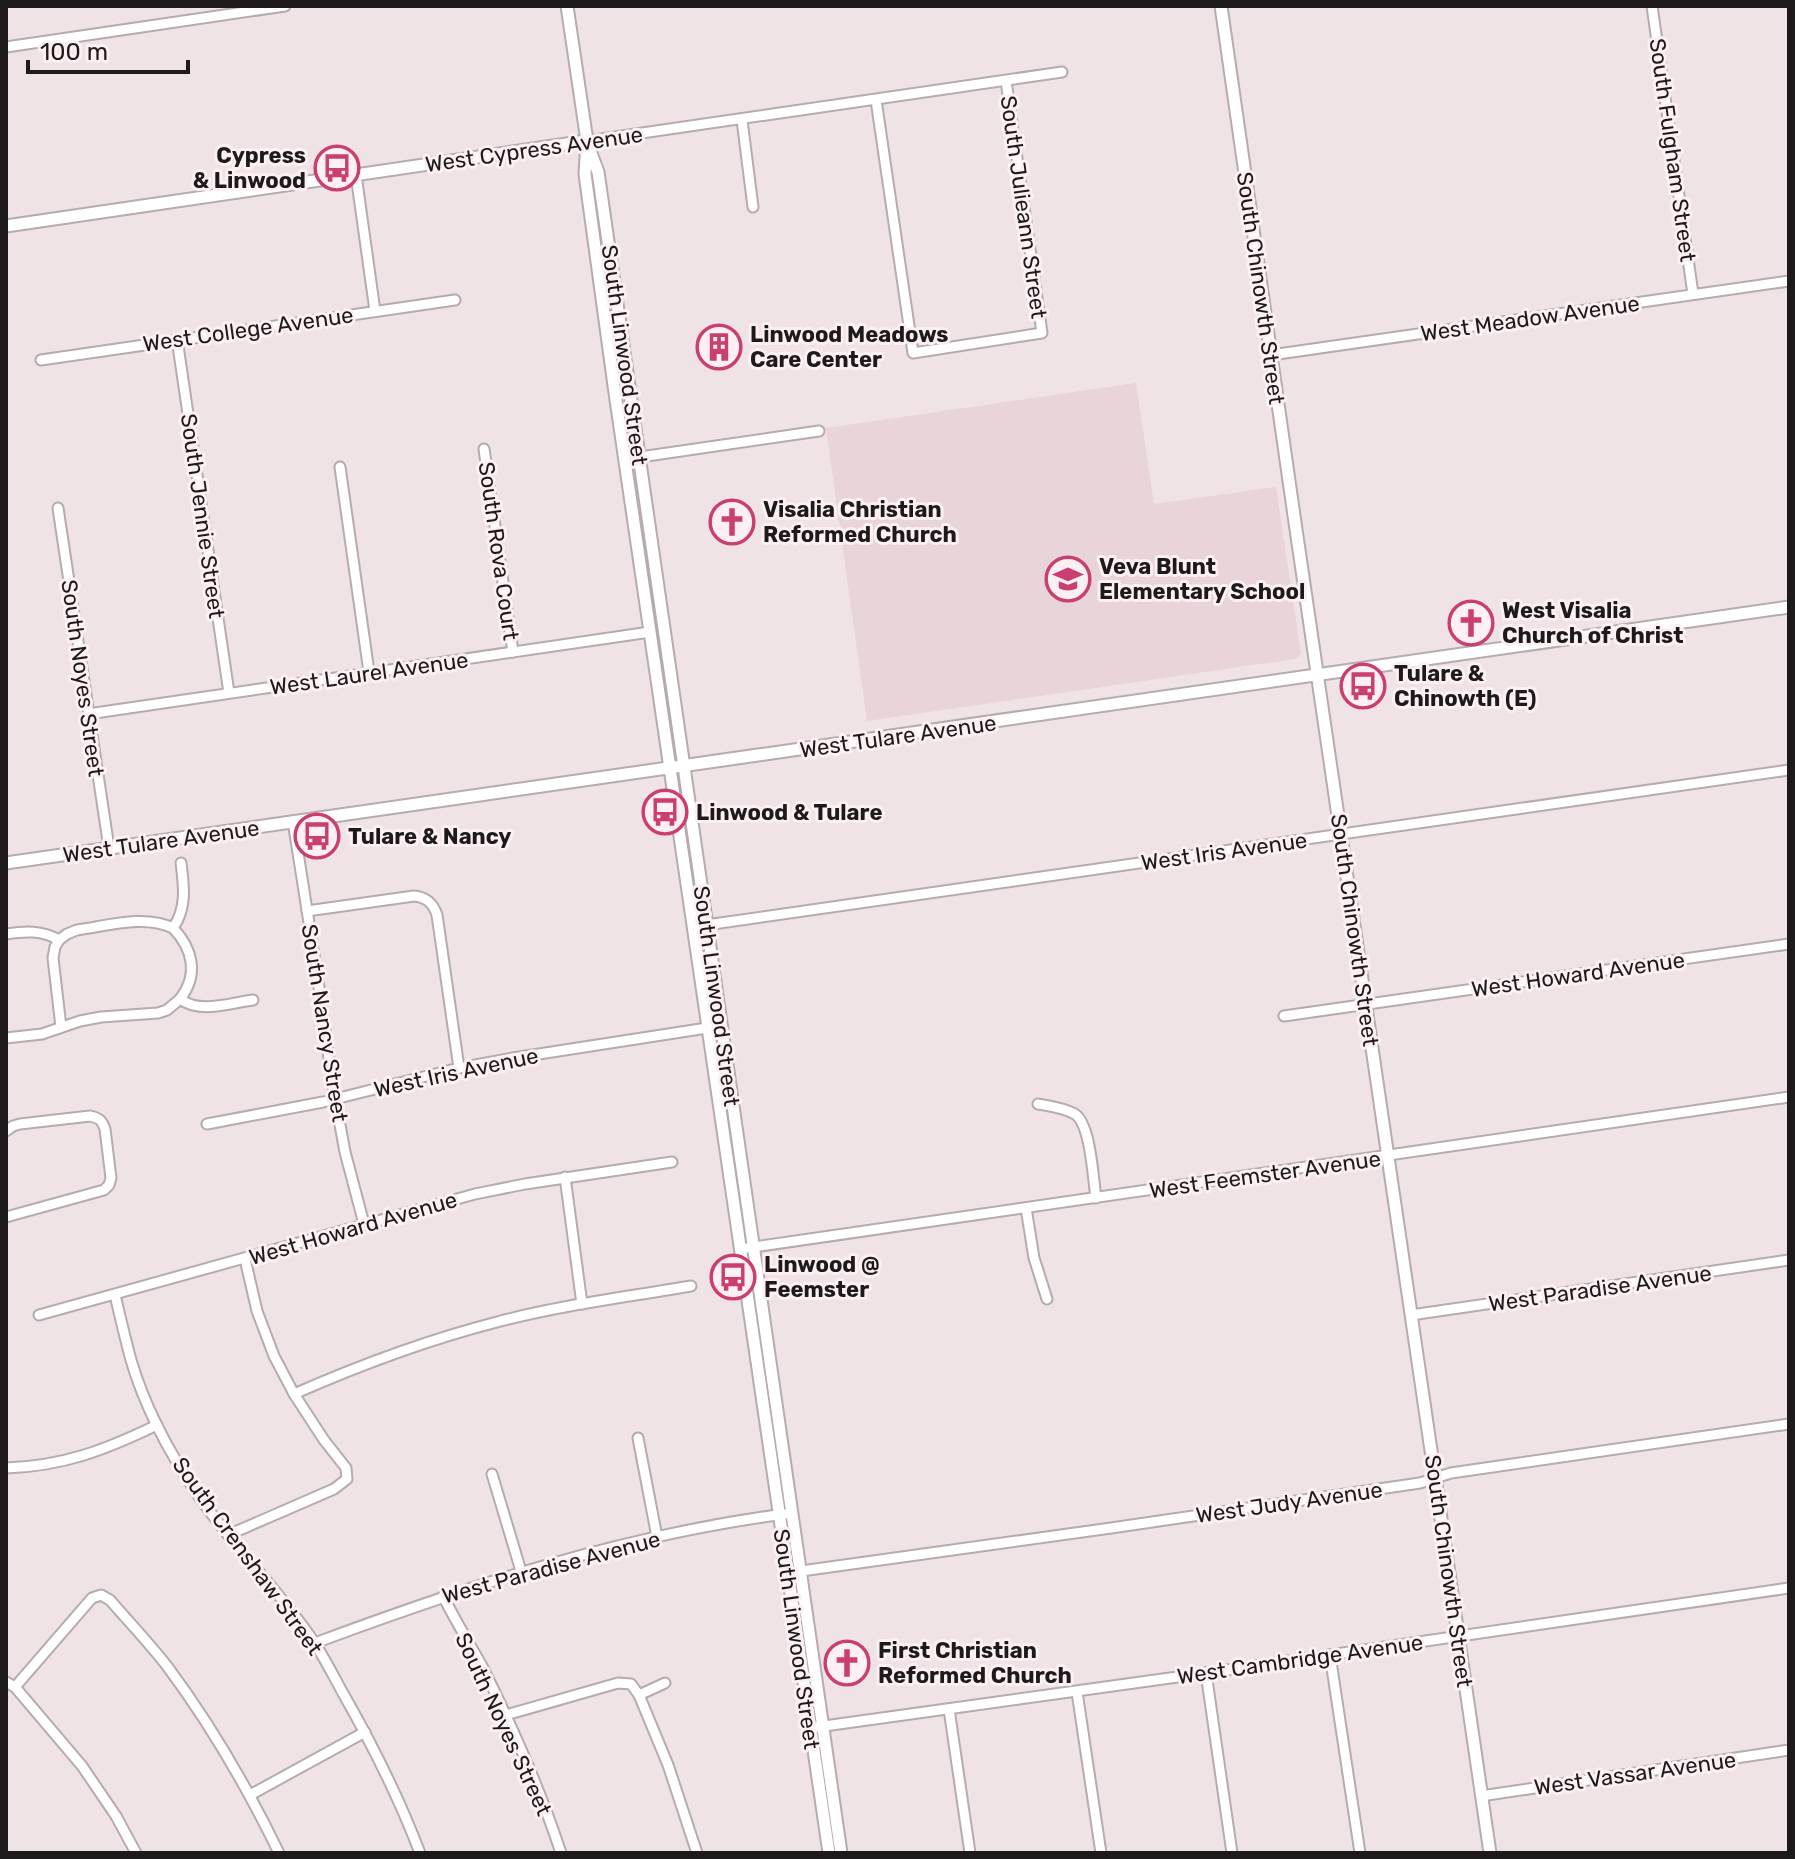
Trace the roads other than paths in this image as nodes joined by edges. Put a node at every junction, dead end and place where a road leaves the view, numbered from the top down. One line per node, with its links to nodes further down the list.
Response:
1 (285, 6): 5 (street)
2 (567, 6): 10 (street, South Linwood Street)
3 (1221, 6): 19 (street, South Chinowth Street)
4 (1652, 6): 15 (street, South Fulgham Street)
5 (6, 47)
6 (1062, 72): 7 (street, West Cypress Avenue)
7 (1006, 81): 8 (street, West Cypress Avenue); 8 (street, South Julieann Street)
8 (876, 100): 9 (street, West Cypress Avenue)
9 (742, 120): 10 (street, West Cypress Avenue); 12 (street)
10 (587, 141): 11 (street, West Cypress Avenue); 21 (street, South Linwood Street); 24 (street, South Linwood Street)
11 (356, 175): 13 (street, West Cypress Avenue); 17 (street)
12 (753, 207)
13 (6, 226)
14 (1789, 281): 15 (street, West Meadow Avenue)
15 (1693, 294): 19 (street, West Meadow Avenue)
16 (455, 300): 17 (street, West College Avenue)
17 (375, 311): 18 (street, West College Avenue)
18 (177, 339): 20 (street, West College Avenue); 33 (street, South Jennie Street)
19 (1271, 355): 32 (street, South Chinowth Street)
20 (41, 360)
21 (615, 393): 24 (street); 29 (street, South Linwood Street)
22 (819, 431): 24 (street)
23 (484, 449): 30 (street, South Rova Court)
24 (640, 457): 28 (street, South Linwood Street)
25 (340, 467): 31 (street)
26 (58, 508): 34 (street, South Noyes Street)
27 (1789, 607): 32 (street, West Tulare Avenue)
28 (661, 612): 29 (street); 35 (street, South Linwood Street)
29 (650, 632): 30 (street, West Laurel Avenue); 36 (street, South Linwood Street)
30 (513, 652): 31 (street, West Laurel Avenue)
31 (369, 672): 33 (street, West Laurel Avenue)
32 (1316, 676): 35 (street, West Tulare Avenue); 39 (street, South Chinowth Street)
33 (229, 693): 34 (street, West Laurel Avenue)
34 (88, 714): 40 (street, South Noyes Street)
35 (683, 766): 36 (street, West Tulare Avenue); 44 (street, South Linwood Street)
36 (670, 768): 38 (street, West Tulare Avenue); 48 (street, South Linwood Street)
37 (1789, 770): 39 (street, West Iris Avenue)
38 (293, 821): 40 (street, West Tulare Avenue); 43 (street, South Nancy Street)
39 (1341, 834): 44 (street, West Iris Avenue); 52 (street, South Chinowth Street)
40 (109, 848): 41 (street, West Tulare Avenue)
41 (6, 863)
42 (181, 863): 45 (street)
43 (307, 911): 57 (street); 59 (street, South Nancy Street)
44 (706, 925): 48 (street); 70 (street, South Linwood Street)
45 (173, 928): 47 (street); 50 (street)
46 (6, 934): 47 (street)
47 (59, 940): 54 (street)
48 (695, 941): 55 (street, South Linwood Street)
49 (1789, 944): 52 (street, West Howard Avenue)
50 (180, 999): 51 (street); 54 (street)
51 (253, 1000)
52 (1367, 1004): 53 (street, West Howard Avenue); 63 (street, South Chinowth Street)
53 (1284, 1016)
54 (61, 1027): 56 (street)
55 (707, 1028): 57 (street, West Iris Avenue); 71 (street, South Linwood Street)
56 (6, 1038)
57 (459, 1068): 59 (street, West Iris Avenue)
58 (1789, 1097): 63 (street, West Feemster Avenue)
59 (335, 1099): 61 (street, West Iris Avenue); 69 (street, South Nancy Street)
60 (1038, 1104): 66 (street)
61 (207, 1124)
62 (6, 1131): 68 (street)
63 (1388, 1156): 66 (street, West Feemster Avenue); 79 (street, South Chinowth Street)
64 (672, 1162): 65 (street, West Howard Avenue)
65 (565, 1177): 69 (street, West Howard Avenue); 77 (street)
66 (1096, 1198): 67 (street, West Feemster Avenue)
67 (1026, 1208): 70 (street, West Feemster Avenue); 76 (street)
68 (6, 1217)
69 (364, 1224): 72 (street, West Howard Avenue)
70 (753, 1247): 71 (street, West Feemster Avenue); 87 (street, South Linwood Street)
71 (740, 1249): 88 (street, South Linwood Street)
72 (245, 1259): 75 (street, West Howard Avenue); 80 (street)
73 (1789, 1260): 79 (street, West Paradise Avenue)
74 (691, 1286): 77 (street)
75 (115, 1295): 78 (street, West Howard Avenue); 82 (street, South Crenshaw Street)
76 (1047, 1299)
77 (582, 1304): 80 (street)
78 (39, 1315)
79 (1411, 1315): 86 (street, South Chinowth Street)
80 (294, 1394): 89 (street)
81 (1789, 1424): 86 (street, West Judy Avenue)
82 (157, 1425): 84 (street); 89 (street, South Crenshaw Street)
83 (638, 1438): 90 (street)
84 (6, 1468)
85 (492, 1474): 91 (street)
86 (1435, 1478): 92 (street, West Judy Avenue); 96 (street, South Chinowth Street)
87 (792, 1513): 88 (street, West Paradise Avenue); 92 (street, South Linwood Street)
88 (779, 1515): 90 (street, West Paradise Avenue); 93 (street, South Linwood Street)
89 (228, 1535): 97 (street, South Crenshaw Street)
90 (657, 1537): 91 (street, West Paradise Avenue)
91 (521, 1571): 95 (street, West Paradise Avenue)
92 (800, 1571): 93 (street, West Judy Avenue); 106 (street, South Linwood Street)
93 (787, 1573): 106 (street, South Linwood Street)
94 (1789, 1588): 96 (street, West Cambridge Avenue)
95 (443, 1596): 97 (street, West Paradise Avenue); 105 (street, South Noyes Street)
96 (1459, 1636): 98 (street, West Cambridge Avenue); 110 (street, South Chinowth Street)
97 (315, 1643): 107 (street, South Crenshaw Street)
98 (1330, 1655): 99 (street, West Cambridge Avenue); 121 (street)
99 (1206, 1673): 102 (street, West Cambridge Avenue); 120 (street)
100 (665, 1683): 103 (street)
101 (10, 1685): 109 (street); 111 (street)
102 (1077, 1692): 104 (street, West Cambridge Avenue); 119 (street)
103 (639, 1695): 105 (street); 115 (street)
104 (949, 1709): 106 (street, West Cambridge Avenue); 118 (street)
105 (506, 1715): 114 (street, South Noyes Street)
106 (816, 1727): 116 (street, South Linwood Street); 117 (street, South Linwood Street)
107 (365, 1732): 109 (street); 113 (street, South Crenshaw Street)
108 (1789, 1750): 110 (street, West Vassar Avenue)
109 (250, 1795): 112 (street)
110 (1481, 1796): 122 (street, South Chinowth Street)
111 (136, 1853)
112 (279, 1853)
113 (420, 1853)
114 (561, 1853)
115 (697, 1853)
116 (829, 1853)
117 (841, 1853)
118 (970, 1853)
119 (1101, 1853)
120 (1232, 1853)
121 (1360, 1853)
122 (1490, 1853)

